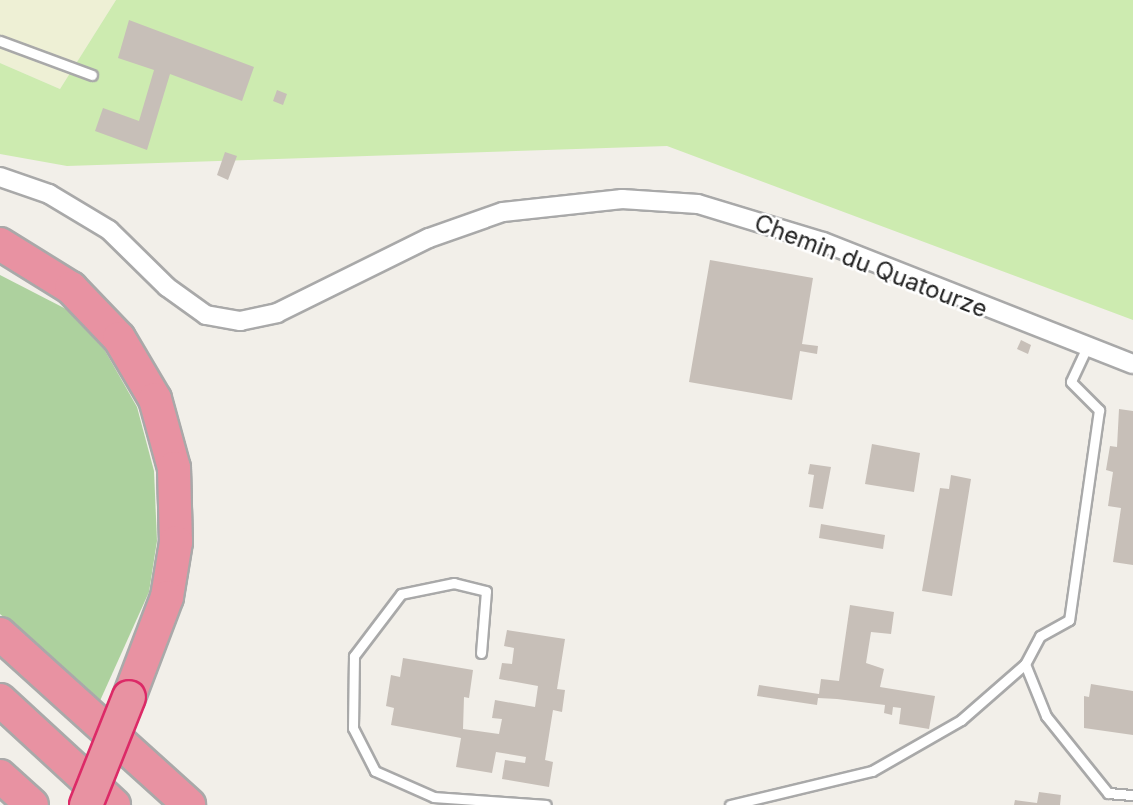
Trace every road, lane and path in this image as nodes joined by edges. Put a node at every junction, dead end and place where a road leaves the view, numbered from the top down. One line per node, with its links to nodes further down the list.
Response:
1 (0, 41): 2 (lane)
2 (92, 75)
3 (0, 177): 7 (street, Chemin du Quatourze)
4 (0, 244): 6 (highway)
5 (0, 262): 6 (highway)
6 (71, 288): 16 (highway, bridge)
7 (1087, 348): 8 (street, Chemin du Quatourze); 11 (lane)
8 (1133, 364)
9 (0, 634): 18 (highway)
10 (481, 653): 19 (lane)
11 (1025, 664): 14 (lane); 20 (lane)
12 (0, 700): 17 (highway)
13 (0, 776): 15 (highway)
14 (1133, 795)
15 (32, 805)
16 (86, 805)
17 (114, 805)
18 (189, 805)
19 (546, 805)
20 (730, 805)

